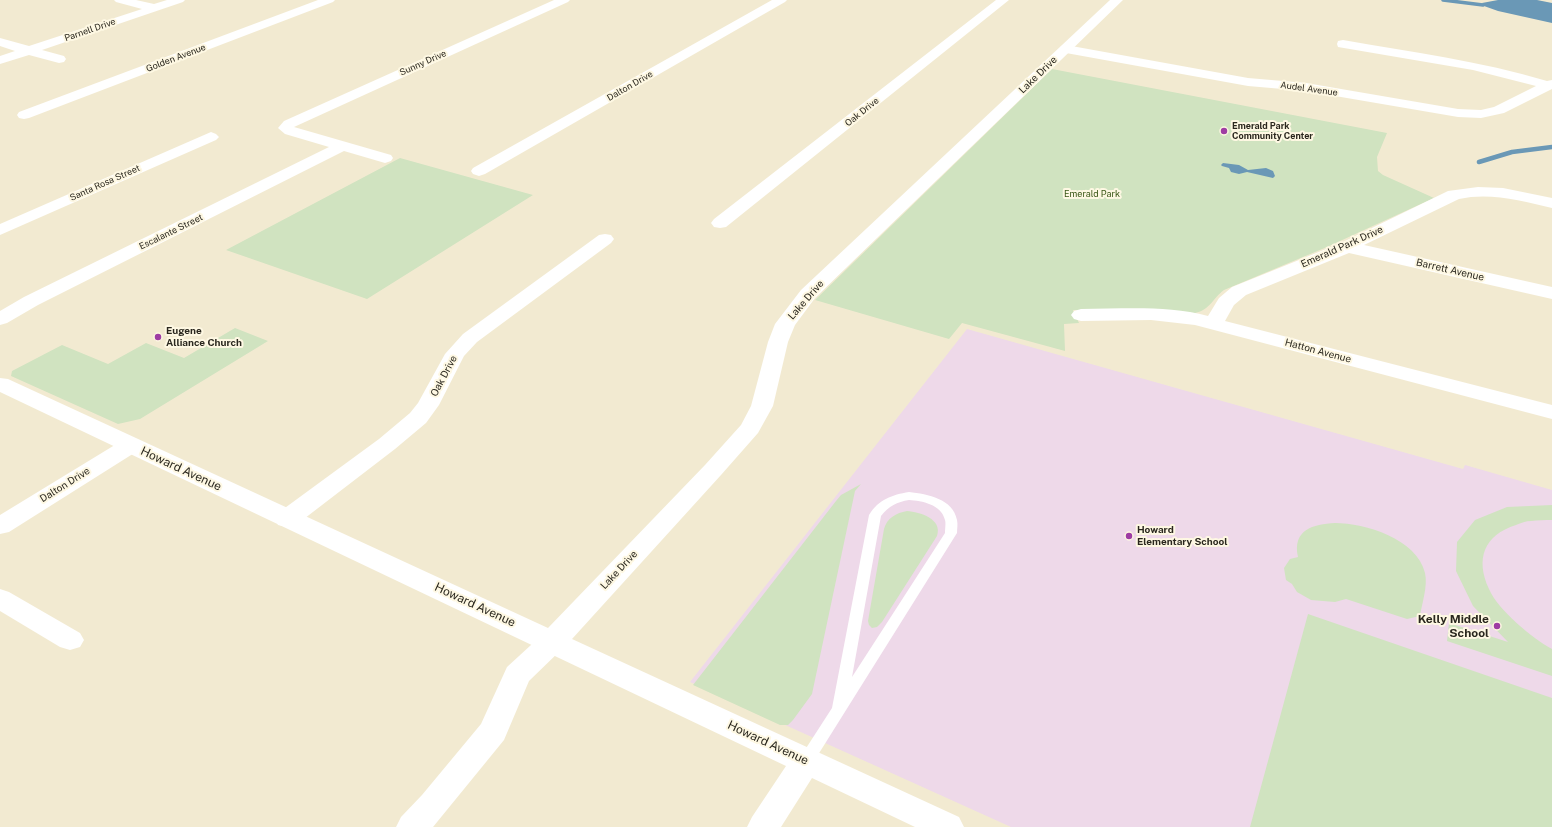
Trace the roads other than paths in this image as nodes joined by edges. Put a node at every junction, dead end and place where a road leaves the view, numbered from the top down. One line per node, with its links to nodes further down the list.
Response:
1 (120, 0): 8 (street)
2 (179, 0): 8 (street, Parnell Drive)
3 (328, 0): 16 (street, Golden Avenue)
4 (564, 0): 18 (street, Sunny Drive)
5 (781, 0): 20 (street, Dalton Drive)
6 (1004, 0): 22 (street, Oak Drive)
7 (1117, 0): 11 (street, Lake Drive)
8 (155, 8): 12 (street, Parnell Drive)
9 (0, 42): 12 (street)
10 (1343, 44): 15 (street, Audel Avenue)
11 (1066, 49): 15 (street, Audel Avenue); 37 (street, Lake Drive)
12 (30, 50): 13 (street); 14 (street, Parnell Drive)
13 (59, 59)
14 (0, 60)
15 (1550, 85)
16 (24, 115)
17 (211, 137): 23 (street, Santa Rosa Street)
18 (343, 146): 19 (street); 28 (street, Escalante Street)
19 (385, 158)
20 (479, 171)
21 (1552, 203): 25 (street, Emerald Park Drive)
22 (720, 223)
23 (0, 230)
24 (605, 239): 33 (street, Oak Drive)
25 (1347, 246): 26 (street, Barrett Avenue); 29 (street, Emerald Park Drive)
26 (1552, 293)
27 (1082, 315): 29 (street, Hatton Avenue)
28 (0, 319)
29 (1214, 324): 31 (street, Hatton Avenue)
30 (0, 384): 32 (street, Howard Avenue)
31 (1552, 412)
32 (131, 445): 33 (street, Howard Avenue); 34 (street, Dalton Drive)
33 (287, 519): 37 (street, Howard Avenue)
34 (0, 526)
35 (0, 599): 36 (street)
36 (70, 640)
37 (553, 641): 39 (street, Howard Avenue); 40 (street, Lake Drive)
38 (839, 707): 38 (lane); 39 (lane)
39 (806, 761): 41 (street); 42 (street, Howard Avenue)
40 (412, 827)
41 (763, 827)
42 (948, 827)

